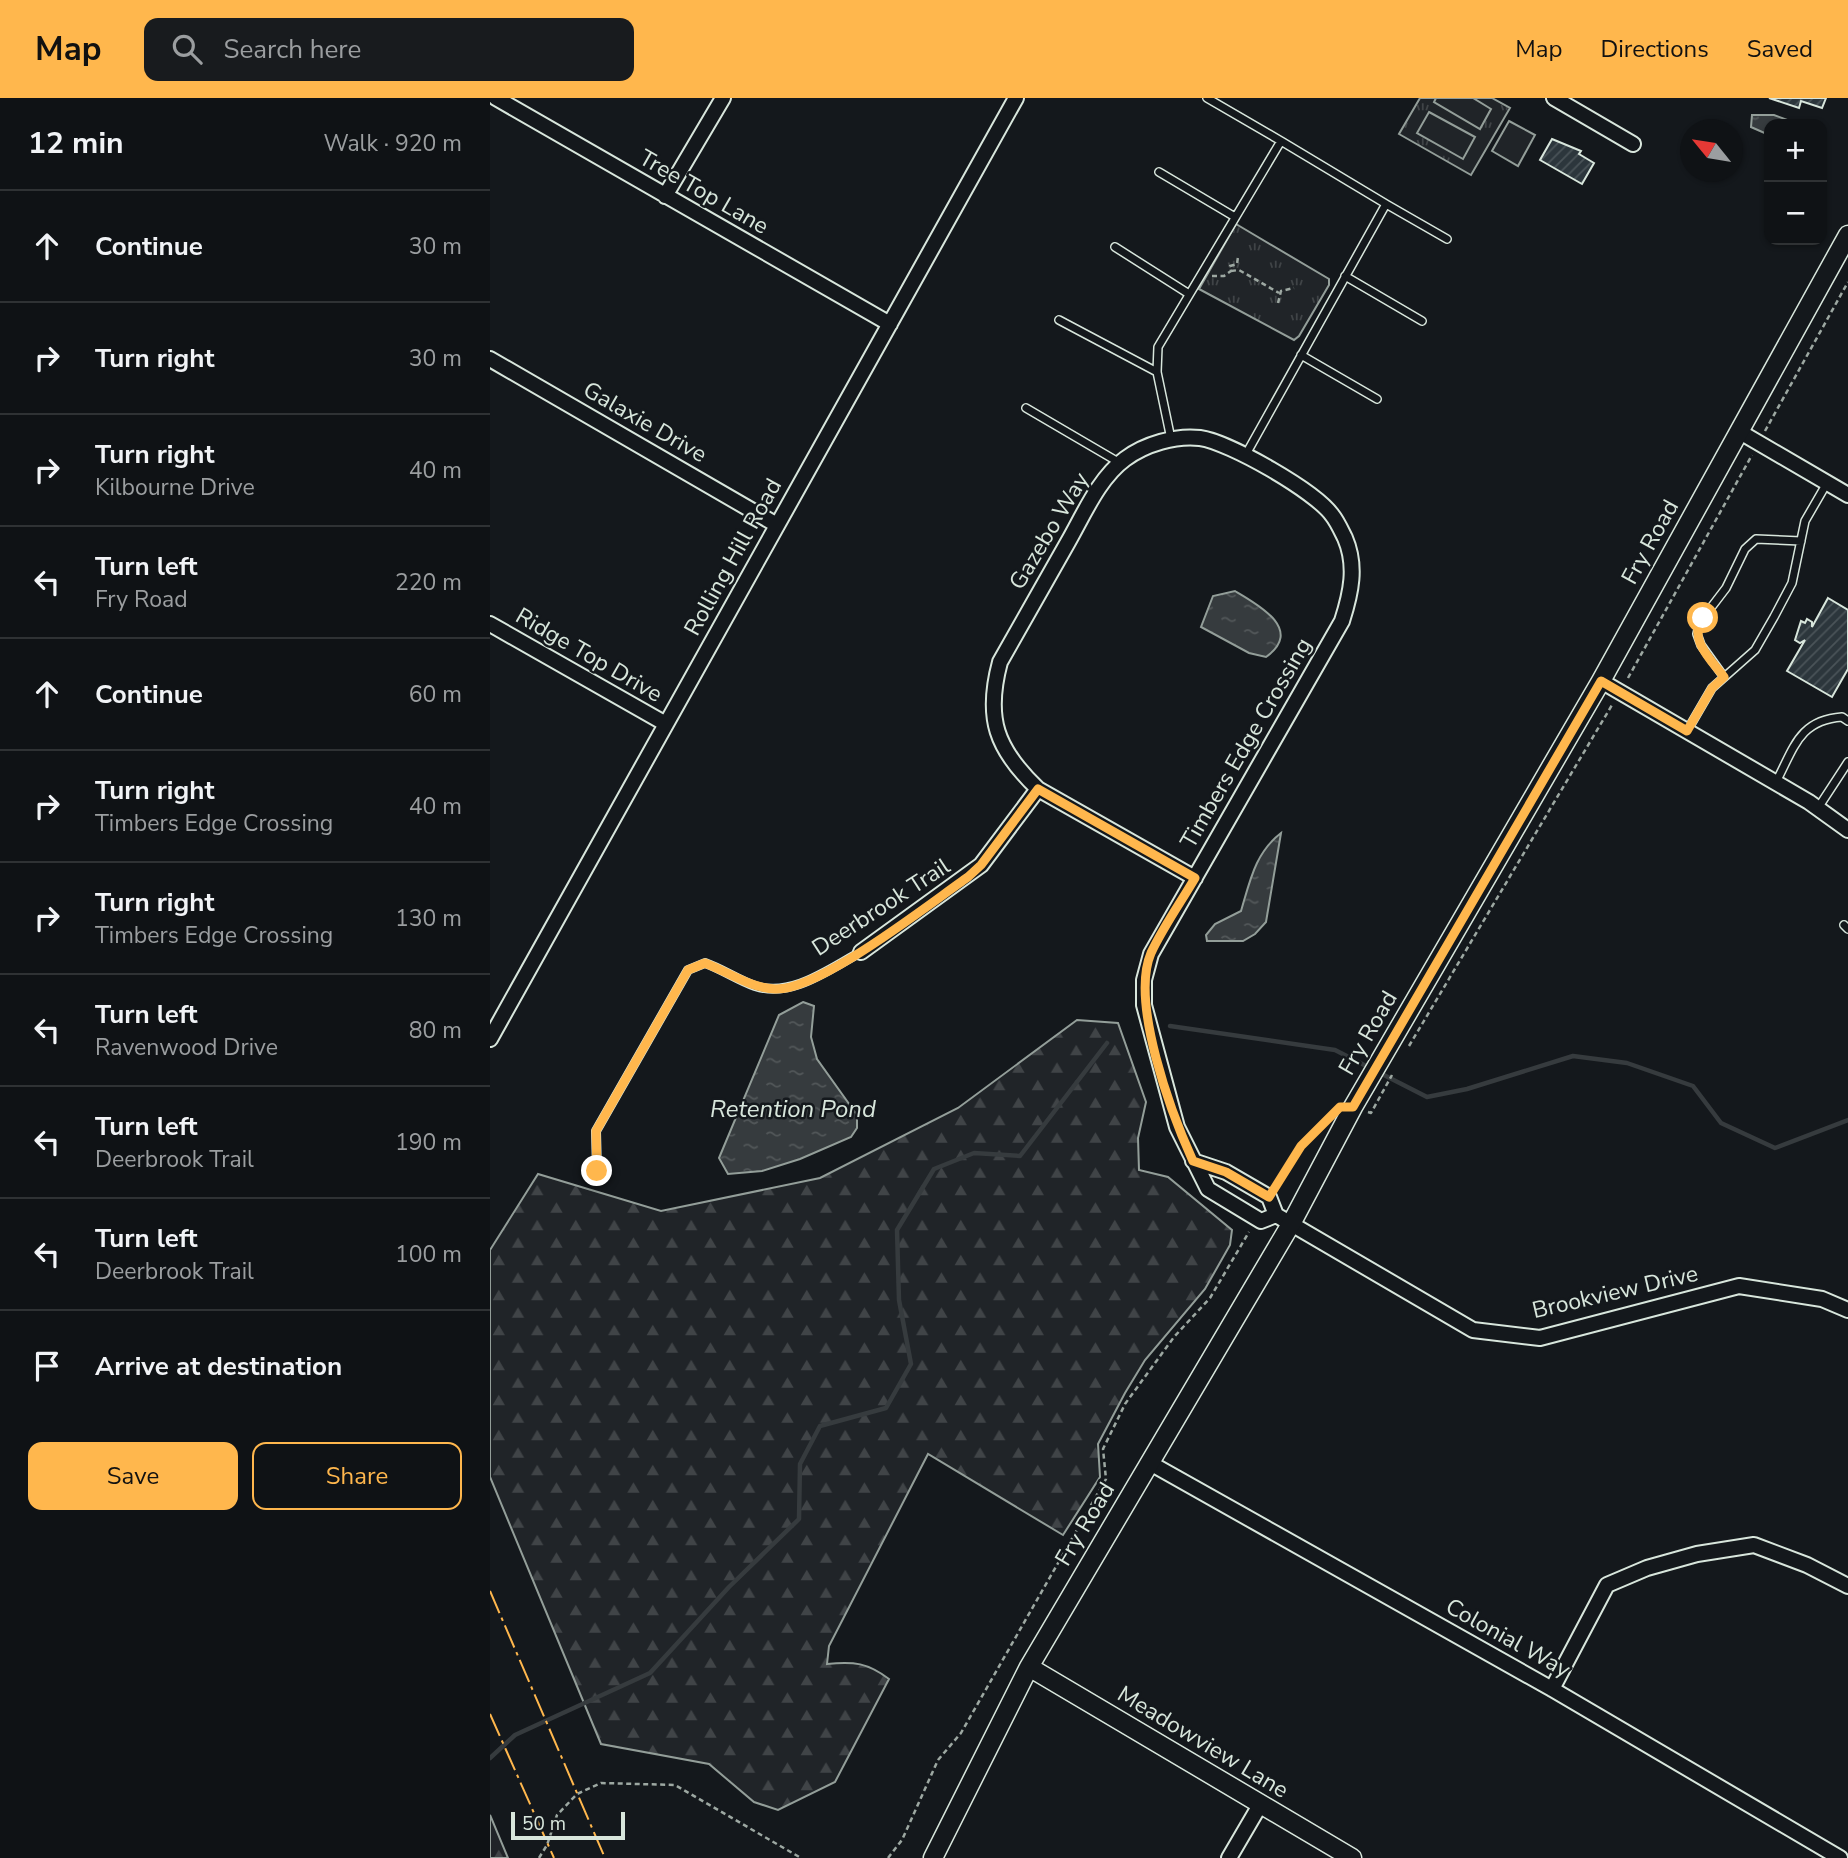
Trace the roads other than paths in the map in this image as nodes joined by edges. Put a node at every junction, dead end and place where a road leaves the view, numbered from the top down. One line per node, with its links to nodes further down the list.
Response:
1 (496, 98): 9 (street, Tree Top Lane)
2 (723, 98): 9 (street)
3 (1016, 98): 19 (street, Rolling Hill Road)
4 (1208, 98): 6 (lane)
5 (1555, 98): 7 (street)
6 (1281, 141): 10 (lane); 11 (lane)
7 (1633, 144)
8 (1159, 172): 11 (lane)
9 (665, 196): 19 (street, Tree Top Lane)
10 (1386, 204): 13 (lane); 15 (lane)
11 (1235, 217): 16 (lane)
12 (1848, 235): 25 (street, Fry Road)
13 (1447, 239)
14 (1115, 247): 16 (lane)
15 (1345, 276): 18 (lane); 20 (lane)
16 (1189, 294): 22 (lane)
17 (1059, 320): 22 (lane)
18 (1422, 321)
19 (890, 324): 31 (street, Rolling Hill Road)
20 (1301, 355): 23 (lane); 27 (lane)
21 (490, 359): 31 (street, Galaxie Drive)
22 (1157, 372): 26 (lane)
23 (1377, 399)
24 (1026, 408): 28 (lane)
25 (1740, 432): 29 (street); 36 (street, Fry Road)
26 (1171, 439): 27 (street, Gazebo Way); 28 (street, Gazebo Way)
27 (1245, 456): 32 (street, Gazebo Way)
28 (1121, 463): 42 (street, Gazebo Way)
29 (1827, 483): 30 (street); 33 (lane)
30 (1848, 495)
31 (777, 525): 38 (street, Rolling Hill Road)
32 (1345, 540): 45 (street, Timbers Edge Crossing)
33 (1801, 541): 35 (lane); 35 (lane)
34 (490, 624): 38 (street, Ridge Top Drive)
35 (1724, 677): 39 (lane)
36 (1601, 681): 39 (street); 50 (street, Fry Road)
37 (1848, 721): 41 (lane)
38 (666, 724): 47 (street, Rolling Hill Road)
39 (1687, 731): 41 (street)
40 (1848, 762): 43 (lane)
41 (1776, 783): 43 (street)
42 (1038, 789): 45 (street, Gazebo Way); 46 (street, Deerbrook Trail)
43 (1818, 808): 44 (street)
44 (1848, 830)
45 (1195, 878): 48 (street, Timbers Edge Crossing)
46 (861, 952): 49 (lane, Deerbrook Trail)
47 (490, 1039)
48 (1193, 1161): 50 (street); 50 (street, Timbers Edge Crossing)
49 (597, 1171)
50 (1283, 1219): 51 (street, Brookview Drive); 52 (street, Fry Road)
51 (1848, 1310)
52 (1150, 1463): 54 (street, Fry Road); 55 (street, Colonial Way)
53 (1848, 1586): 55 (street)
54 (1029, 1667): 56 (street, Meadowview Lane); 57 (street, Fry Road)
55 (1552, 1689): 60 (street, Colonial Way)
56 (1260, 1805): 58 (street); 59 (street, Meadowview Lane)
57 (933, 1858)
58 (1229, 1858)
59 (1352, 1858)
60 (1840, 1858)

